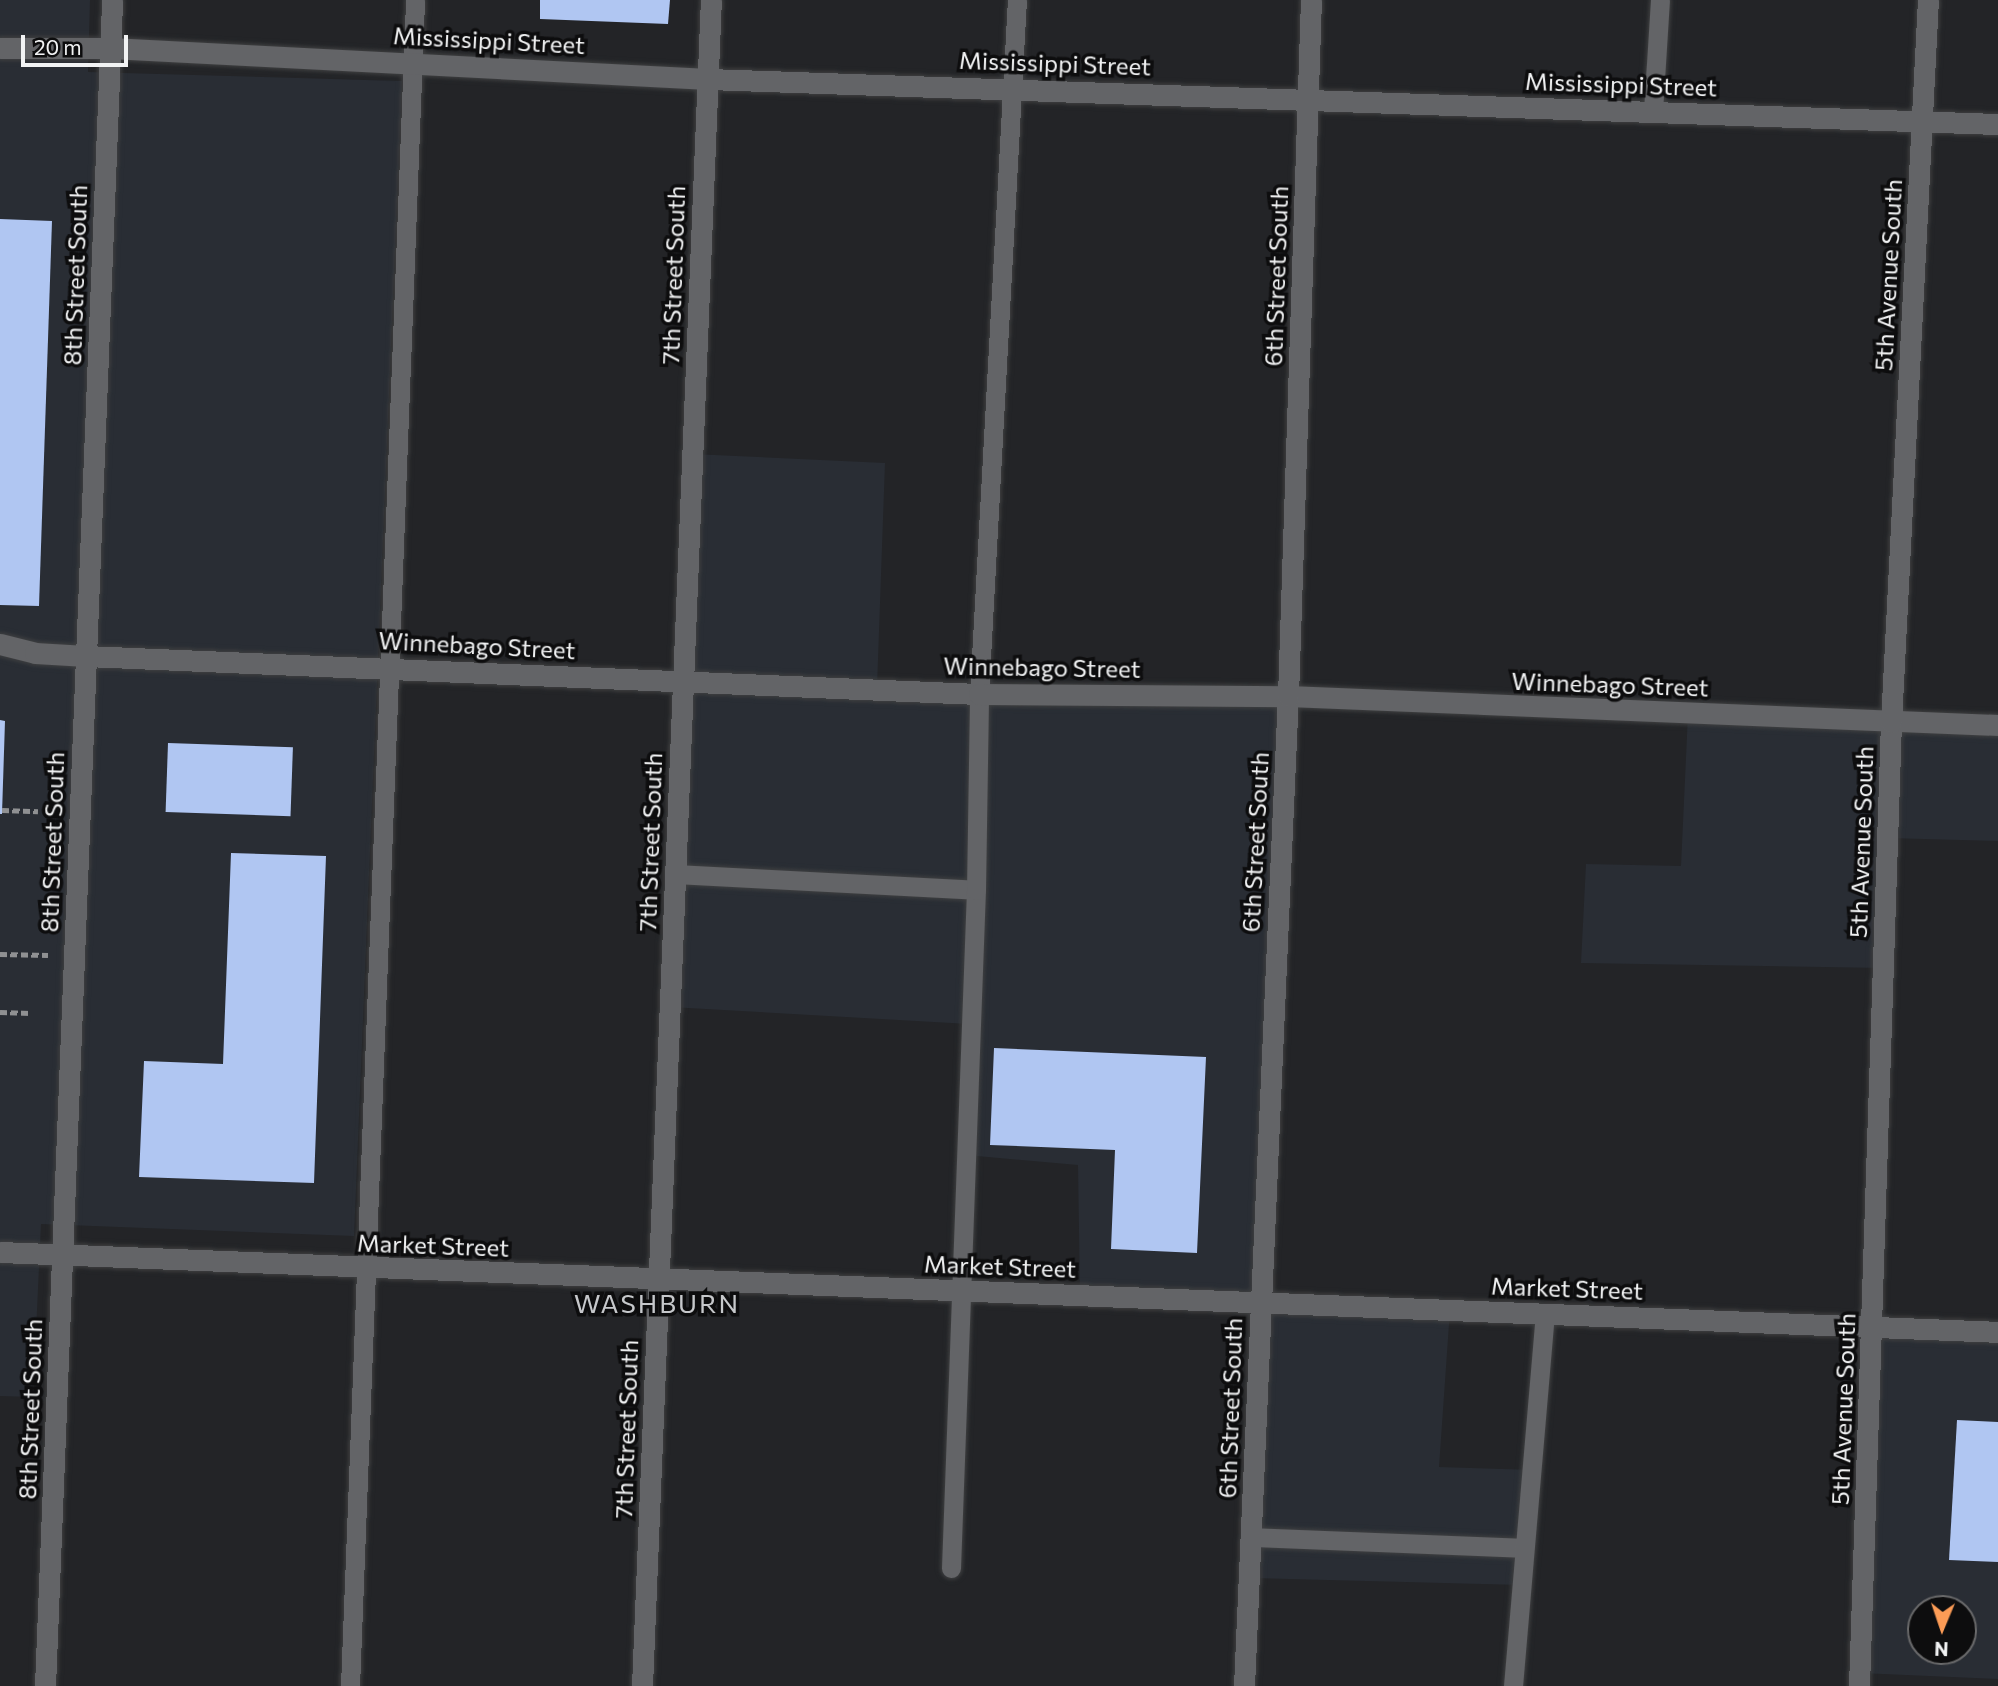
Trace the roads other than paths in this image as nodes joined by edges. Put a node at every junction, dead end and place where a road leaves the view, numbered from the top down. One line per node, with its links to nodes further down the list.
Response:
1 (112, 0): 9 (street, 8th Street South)
2 (415, 0): 10 (lane)
3 (711, 0): 11 (street, 7th Street South)
4 (1017, 0): 12 (lane)
5 (1311, 0): 13 (street, 6th Street South)
6 (1660, 0): 14 (lane)
7 (1928, 0): 15 (street, 5th Avenue South)
8 (0, 48): 9 (street, Mississippi Street)
9 (110, 48): 10 (street, Mississippi Street); 18 (street, 8th Street South)
10 (412, 62): 11 (street, Mississippi Street); 19 (lane)
11 (708, 79): 12 (street, Mississippi Street); 20 (street, 7th Street South)
12 (1013, 88): 13 (street, Mississippi Street); 21 (lane)
13 (1308, 99): 14 (street, Mississippi Street); 22 (street, 6th Street South)
14 (1653, 111): 15 (street, Mississippi Street)
15 (1923, 121): 16 (street, Mississippi Street); 23 (street, 5th Avenue South)
16 (1998, 124)
17 (0, 643): 18 (street, Winnebago Street)
18 (86, 656): 19 (street, Winnebago Street); 28 (street, 8th Street South)
19 (390, 667): 20 (street, Winnebago Street); 29 (lane)
20 (683, 681): 21 (street, Winnebago Street); 25 (street, 7th Street South)
21 (979, 694): 22 (street, Winnebago Street); 26 (lane)
22 (1288, 696): 23 (street, Winnebago Street); 32 (street, 6th Street South)
23 (1891, 722): 24 (street, Winnebago Street); 34 (street, 5th Avenue South)
24 (1998, 725)
25 (675, 874): 26 (lane); 30 (street, 7th Street South)
26 (976, 890): 31 (lane)
27 (0, 1252): 28 (street, Market Street)
28 (62, 1255): 29 (street, Market Street); 39 (street, 8th Street South)
29 (364, 1269): 30 (street, Market Street); 40 (lane)
30 (659, 1279): 31 (street, Market Street); 41 (street, 7th Street South)
31 (962, 1292): 32 (street, Market Street); 38 (lane)
32 (1260, 1303): 33 (street, Market Street); 36 (street, 6th Street South)
33 (1545, 1314): 34 (street, Market Street); 37 (lane)
34 (1872, 1327): 35 (street, Market Street); 44 (street, 5th Avenue South)
35 (1998, 1332)
36 (1251, 1537): 37 (lane); 42 (street, 6th Street South)
37 (1524, 1548): 43 (lane)
38 (951, 1568)
39 (45, 1686)
40 (350, 1686)
41 (642, 1686)
42 (1244, 1686)
43 (1513, 1686)
44 (1859, 1686)

